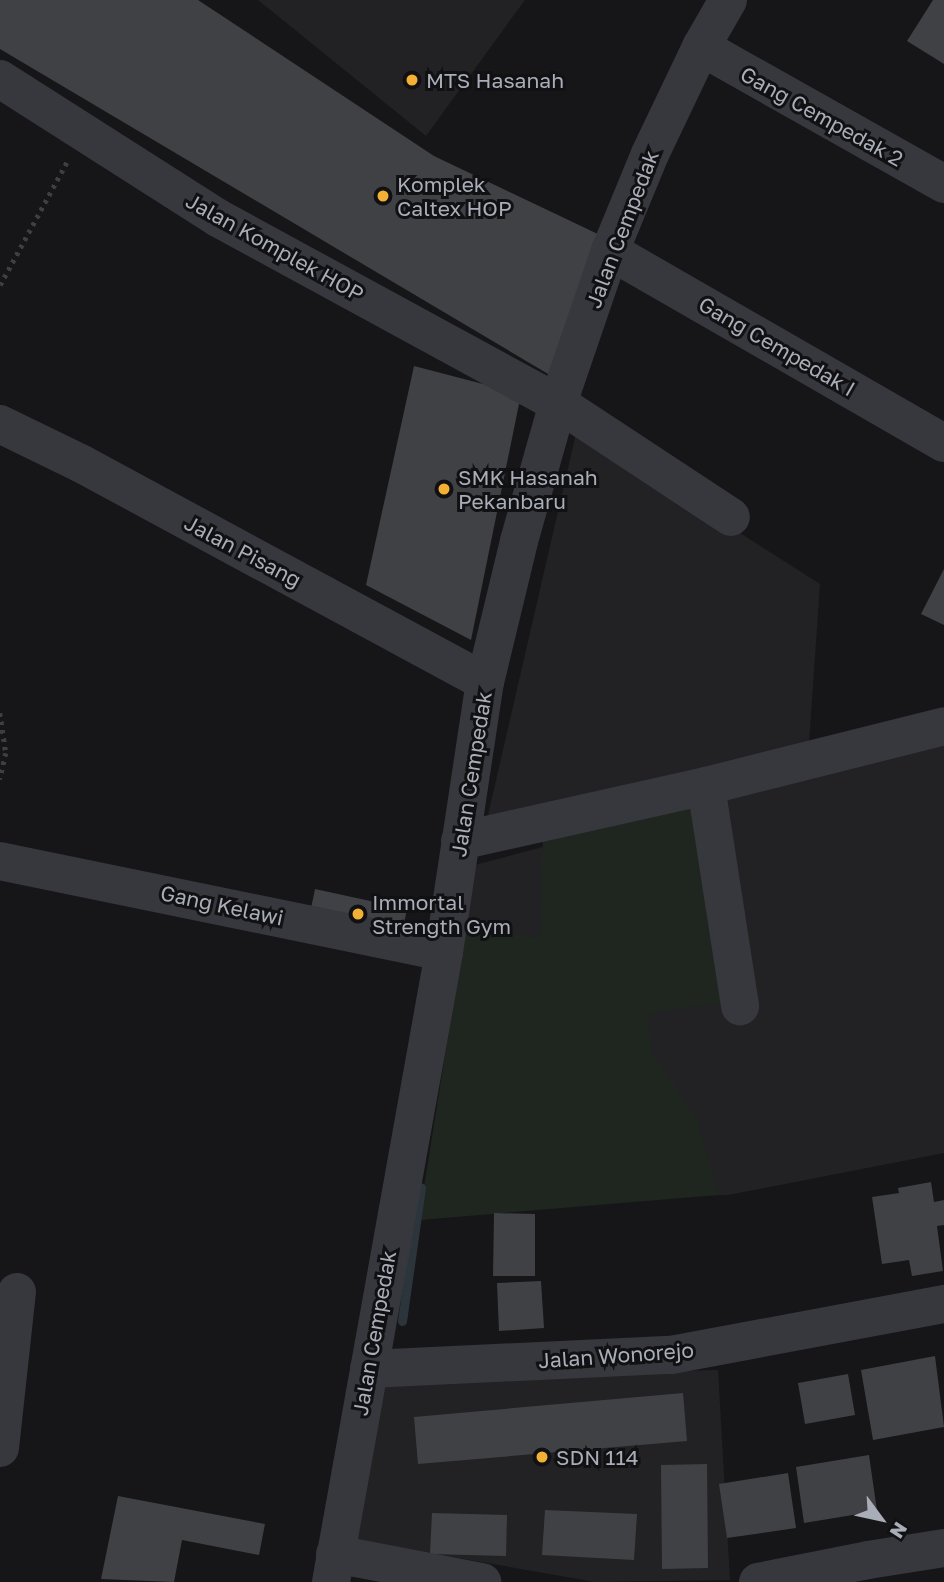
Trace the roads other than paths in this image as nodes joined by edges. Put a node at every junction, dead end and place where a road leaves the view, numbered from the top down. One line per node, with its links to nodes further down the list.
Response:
1 (728, 0): 2 (street, Jalan Cempedak)
2 (701, 47): 4 (street, Gang Cempedak 2); 5 (street, Jalan Cempedak)
3 (0, 79): 6 (street, Jalan Komplek HOP)
4 (944, 184)
5 (610, 251): 6 (street, Jalan Cempedak); 8 (street, Gang Cempedak I)
6 (558, 403): 9 (street, Jalan Komplek HOP); 10 (street, Jalan Cempedak)
7 (0, 424): 10 (street, Jalan Pisang)
8 (944, 443)
9 (732, 517)
10 (485, 682): 13 (street, Jalan Cempedak)
11 (944, 726): 12 (street)
12 (706, 786): 13 (street); 16 (street)
13 (460, 841): 15 (street, Jalan Cempedak)
14 (0, 861): 15 (street, Gang Kelawi)
15 (444, 952): 19 (street, Jalan Cempedak)
16 (740, 1006)
17 (17, 1292): 20 (street)
18 (944, 1304): 19 (street, Jalan Wonorejo)
19 (369, 1369): 22 (street, Jalan Cempedak)
20 (0, 1448)
21 (944, 1548): 24 (street)
22 (333, 1568): 23 (street)
23 (482, 1582)
24 (758, 1582)

